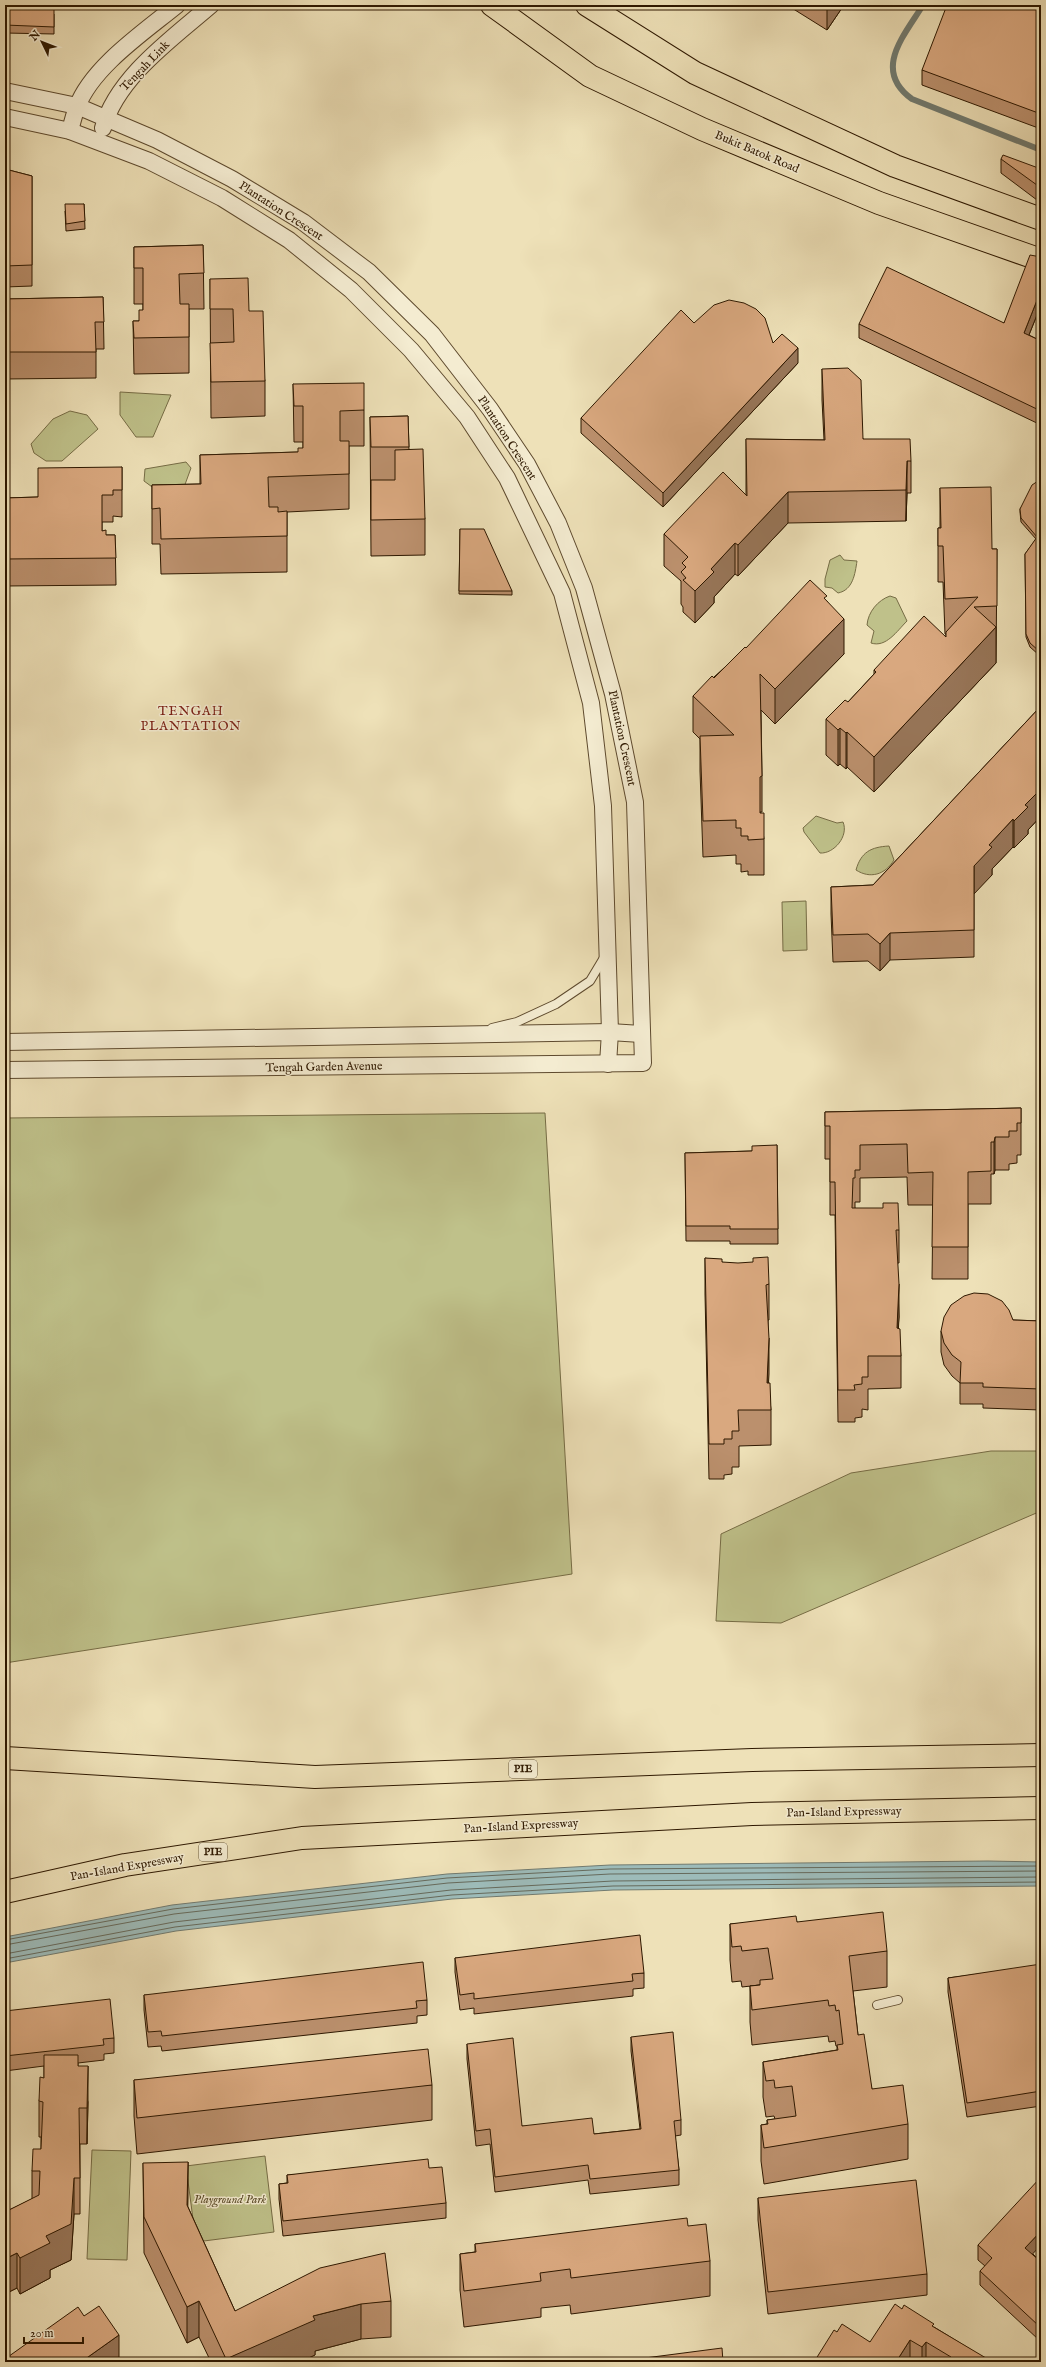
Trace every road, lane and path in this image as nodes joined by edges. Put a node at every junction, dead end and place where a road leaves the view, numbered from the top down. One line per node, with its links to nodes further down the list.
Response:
1 (177, 5): 6 (street, Tengah Link)
2 (211, 5): 8 (street, Tengah Link)
3 (492, 5): 12 (main road, Bukit Batok Road)
4 (587, 5): 11 (main road)
5 (5, 91): 6 (street, Plantation Crescent)
6 (77, 106): 8 (street, Plantation Crescent); 9 (street, Tengah Link)
7 (5, 117): 9 (street, Plantation Crescent)
8 (106, 119): 10 (street, Tengah Link); 16 (street, Plantation Crescent)
9 (70, 131): 10 (street, Plantation Crescent)
10 (99, 142): 13 (street, Plantation Crescent)
11 (1041, 219)
12 (1041, 260)
13 (608, 953): 14 (street, Plantation Crescent); 15 (lane)
14 (610, 1032): 15 (street); 16 (street); 18 (street, Plantation Crescent)
15 (466, 1034): 17 (street)
16 (641, 1034): 19 (street, Plantation Crescent)
17 (5, 1042)
18 (608, 1064): 19 (street, Tengah Garden Avenue); 20 (street, Tengah Garden Avenue)
19 (643, 1064)
20 (5, 1070)
21 (1041, 1755): 22 (main road, PIE)
22 (5, 1758)
23 (1041, 1808): 24 (main road, Pan-Island Expressway / PIE)
24 (5, 1892)
25 (898, 2000): 26 (lane)
26 (877, 2005)

